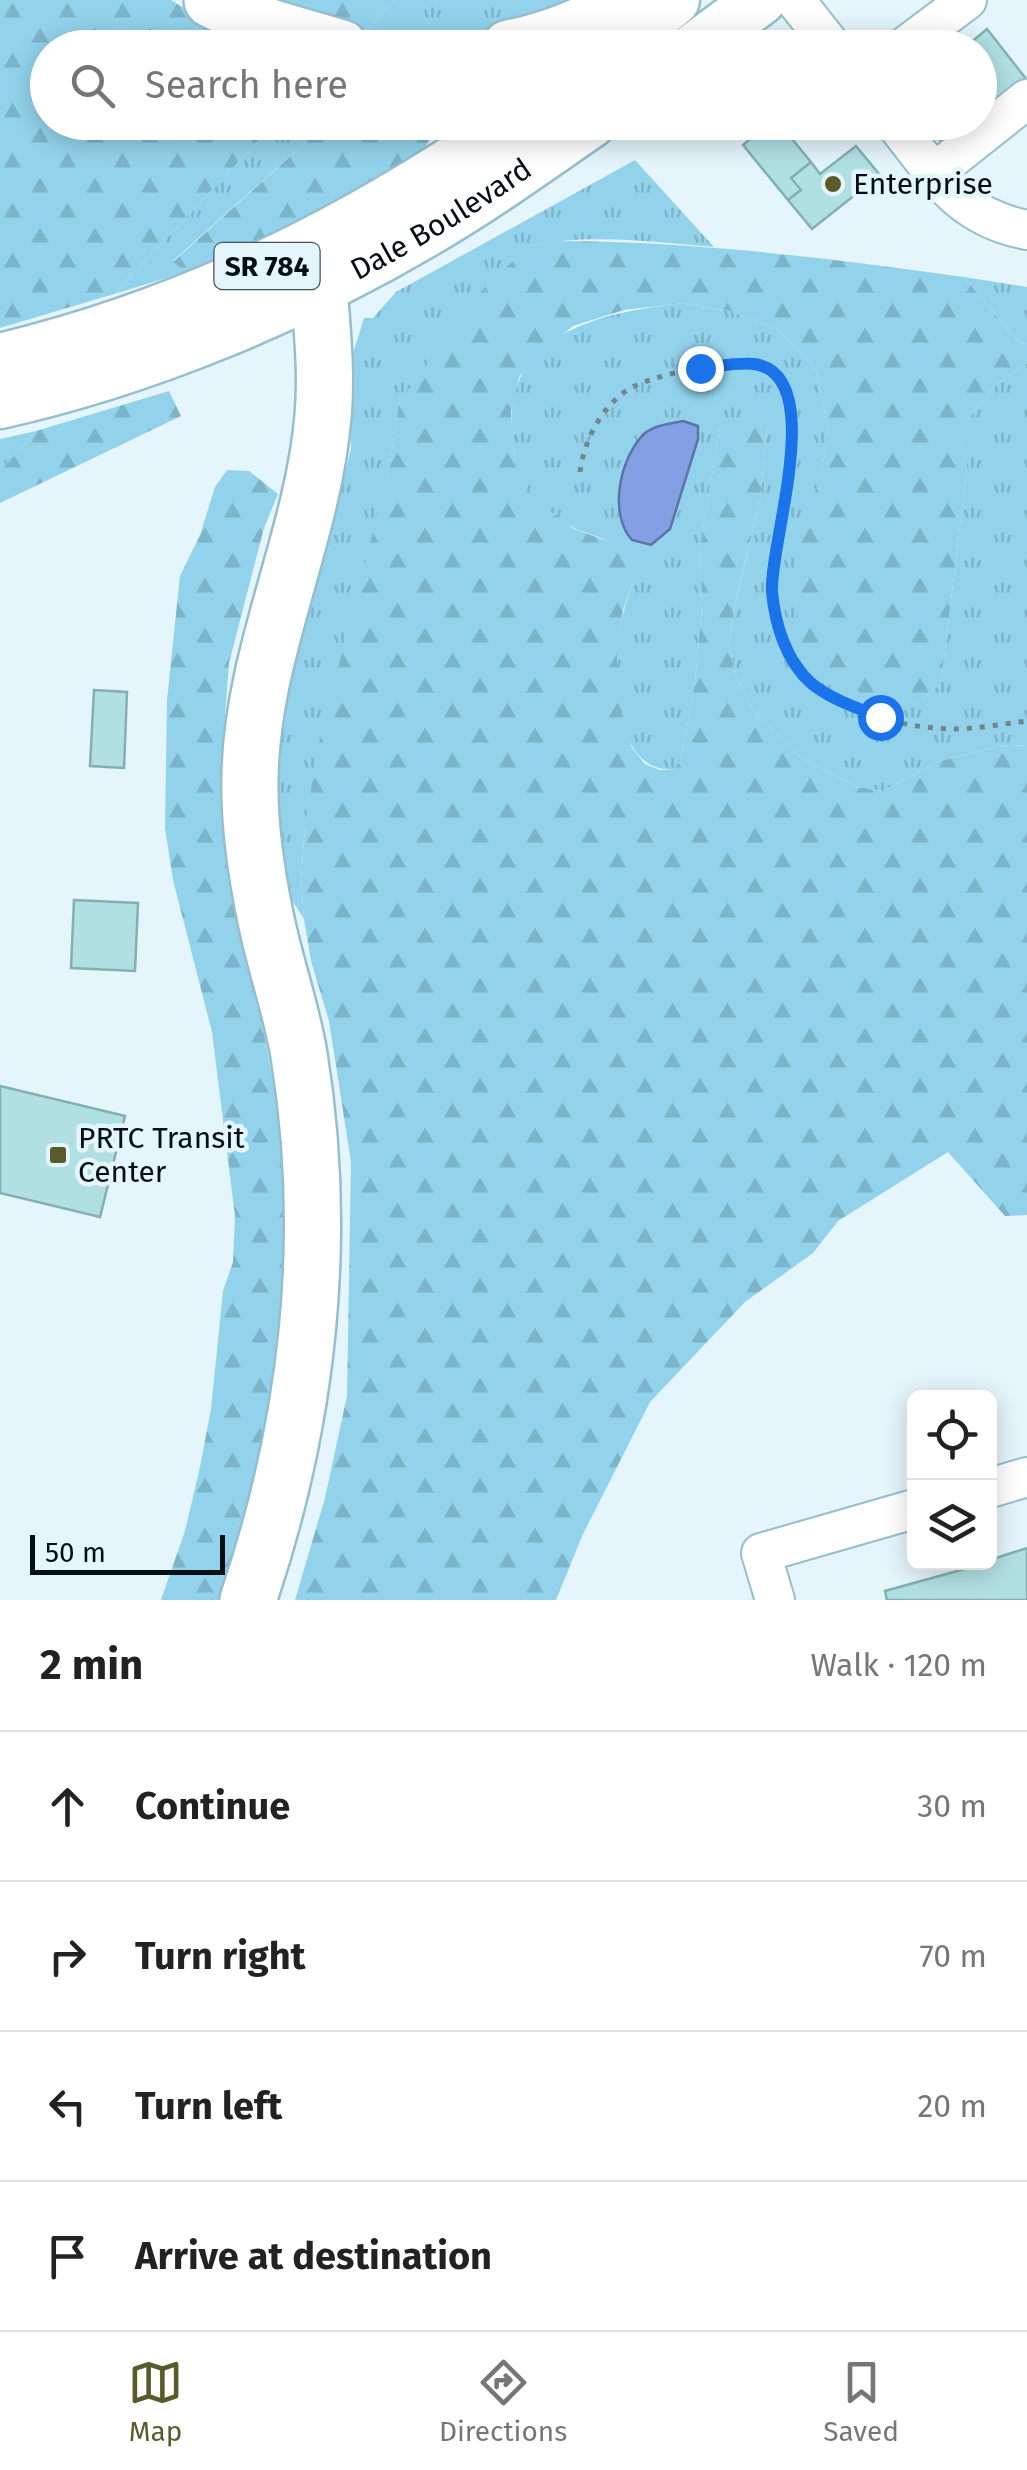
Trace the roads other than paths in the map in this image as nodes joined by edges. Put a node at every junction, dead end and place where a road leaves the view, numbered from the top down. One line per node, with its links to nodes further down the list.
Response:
1 (212, 0): 6 (highway)
2 (632, 0): 7 (highway)
3 (674, 0): 8 (main road)
4 (795, 0): 9 (lane)
5 (968, 0): 10 (lane)
6 (279, 30)
7 (566, 30)
8 (637, 30)
9 (819, 30)
10 (928, 30)
11 (1027, 99): 12 (lane)
12 (997, 123)
13 (484, 140): 20 (main road, Dale Boulevard / SR 784)
14 (564, 140): 19 (main road, Dale Boulevard / SR 784)
15 (908, 140): 17 (lane)
16 (975, 140): 17 (lane)
17 (934, 172): 18 (lane)
18 (1027, 230)
19 (319, 287): 21 (main road, Dale Boulevard / SR 784); 25 (highway)
20 (0, 360)
21 (0, 403)
22 (1027, 1478): 23 (lane)
23 (997, 1486)
24 (907, 1511): 26 (lane)
25 (248, 1600)
26 (775, 1600)

